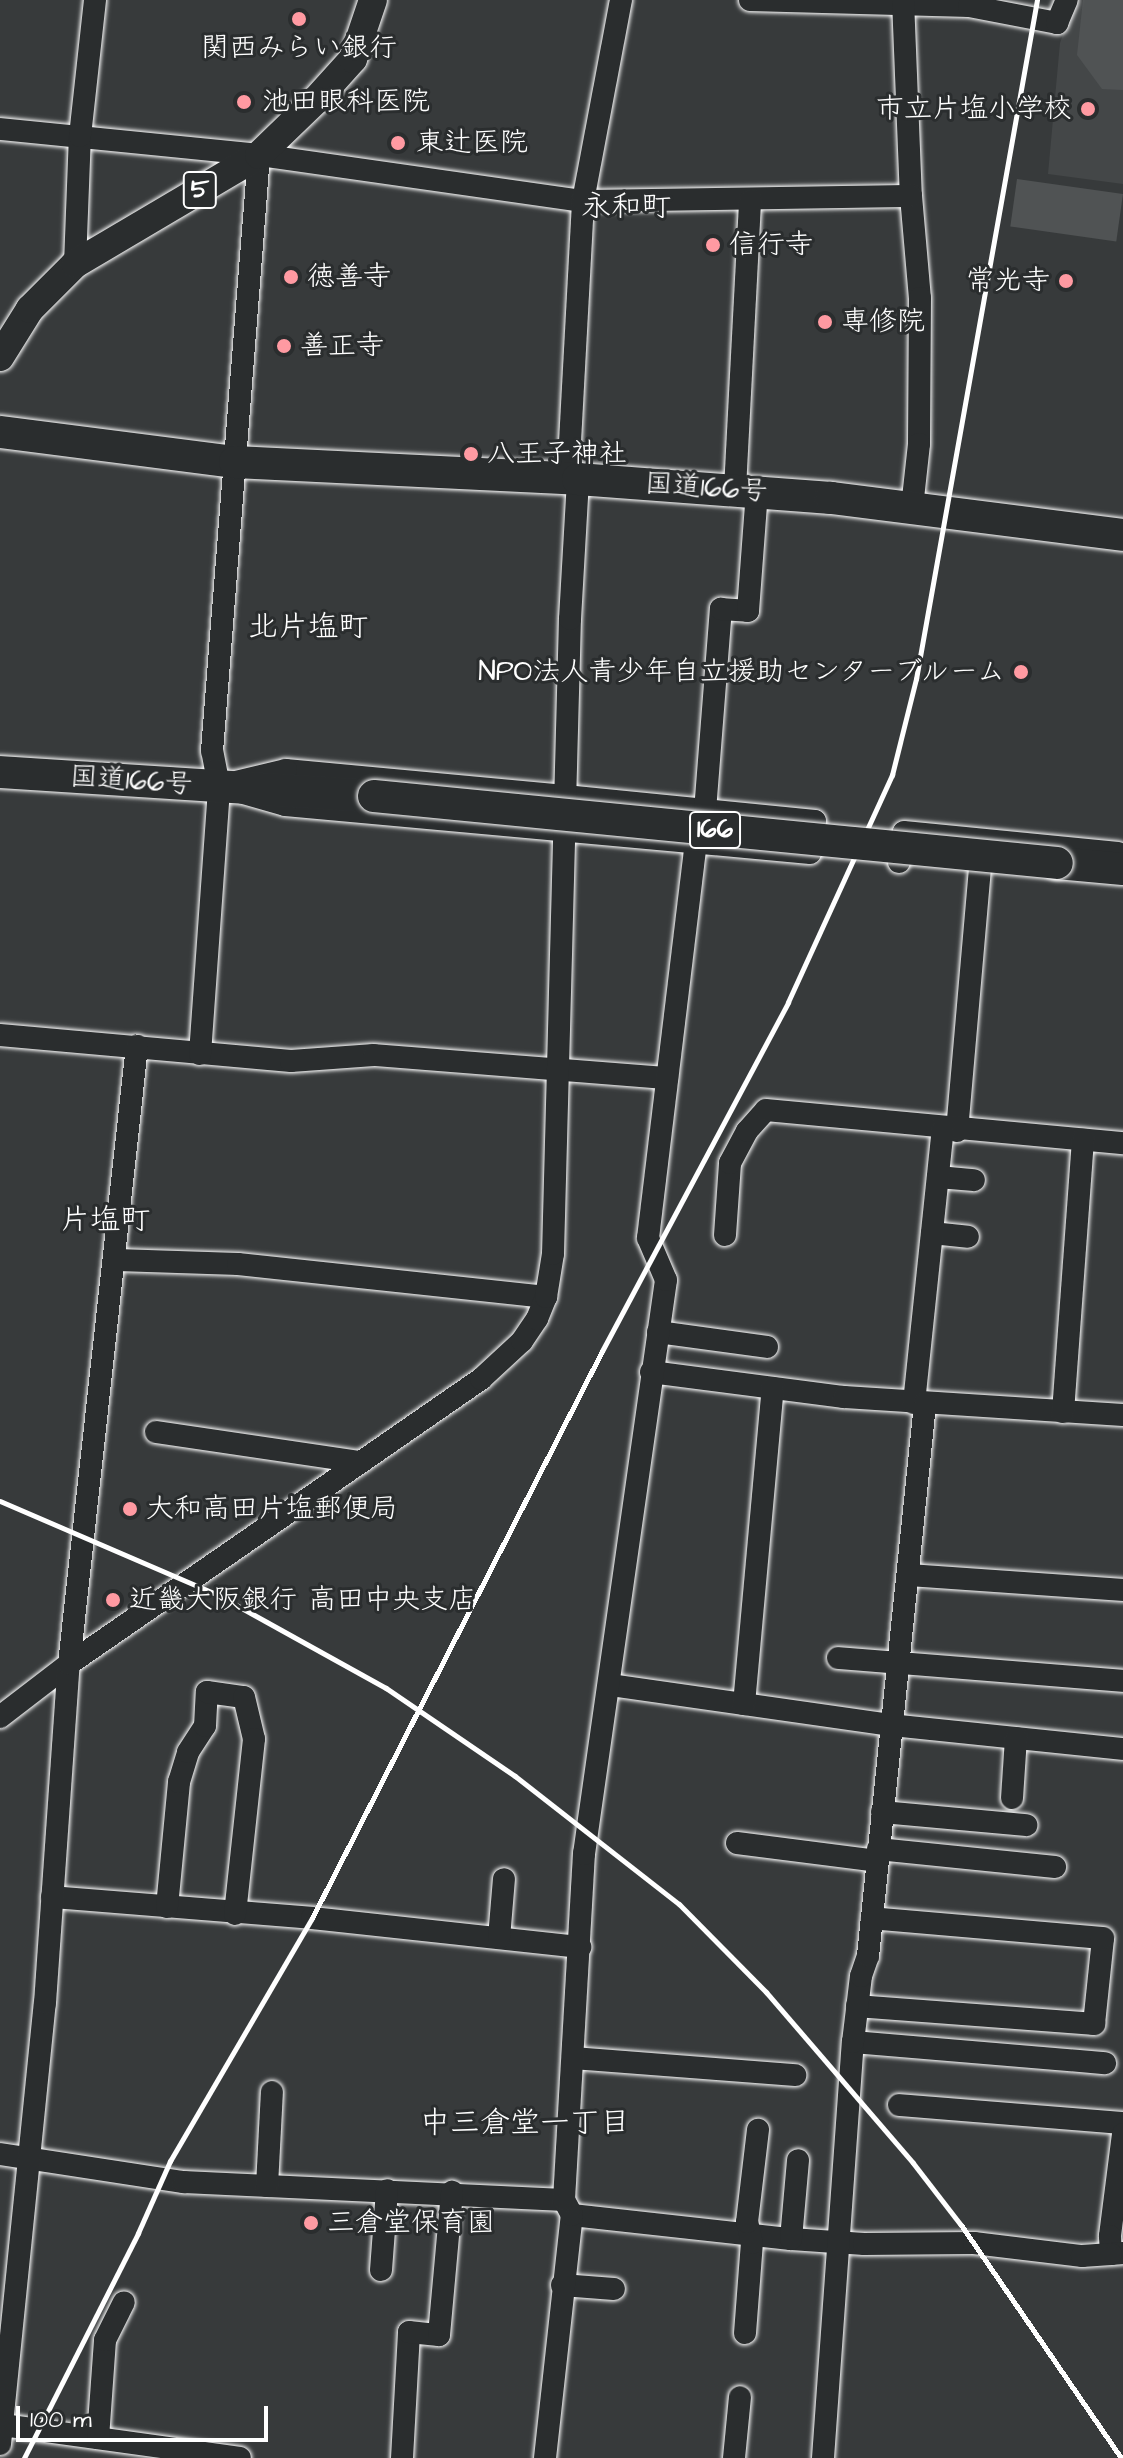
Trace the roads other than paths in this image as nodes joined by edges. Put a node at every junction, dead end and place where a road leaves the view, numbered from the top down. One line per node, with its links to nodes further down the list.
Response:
1 (95, 0): 9 (street)
2 (373, 0): 10 (main road, 5)
3 (621, 0): 13 (street)
4 (750, 0): 6 (street)
5 (1067, 0): 7 (street)
6 (785, 1): 7 (street)
7 (903, 2): 11 (street)
8 (0, 129): 9 (street)
9 (80, 136): 10 (street); 14 (street)
10 (259, 155): 13 (street); 14 (main road, 5); 17 (street)
11 (911, 196): 12 (street); 20 (street)
12 (750, 200): 13 (street); 19 (street)
13 (583, 201): 18 (street)
14 (75, 264): 15 (main road, 5)
15 (0, 357)
16 (0, 432): 17 (highway, 国道166号)
17 (235, 462): 18 (highway, 国道166号); 23 (street)
18 (573, 479): 19 (highway, 国道166号); 24 (street)
19 (746, 490): 20 (highway, 国道166号); 25 (street)
20 (912, 507): 21 (highway, 国道166号)
21 (1123, 535)
22 (0, 772): 23 (highway, 国道166号 / 166)
23 (219, 786): 24 (street); 26 (street); 30 (highway, 国道166号 / 166, bridge); 34 (street)
24 (565, 796): 25 (street); 26 (street)
25 (705, 811): 27 (street)
26 (566, 829): 27 (street); 35 (street)
27 (696, 843): 36 (street)
28 (1123, 853): 29 (street)
29 (980, 868): 31 (street); 37 (street)
30 (1123, 869)
31 (1123, 883)
32 (0, 1035): 33 (street)
33 (137, 1046): 34 (street); 45 (street)
34 (200, 1054): 35 (street)
35 (559, 1072): 36 (street); 46 (street)
36 (667, 1078): 47 (street)
37 (950, 1130): 38 (street); 40 (street); 43 (street)
38 (1083, 1140): 39 (street); 52 (street)
39 (1123, 1143)
40 (938, 1177): 41 (street); 42 (street)
41 (974, 1180)
42 (932, 1233): 44 (street); 51 (street)
43 (725, 1235)
44 (968, 1237)
45 (117, 1260): 46 (street); 59 (street)
46 (546, 1297): 55 (street)
47 (658, 1332): 48 (street); 49 (street)
48 (767, 1347)
49 (651, 1372): 50 (street); 62 (street)
50 (773, 1388): 51 (street); 63 (street)
51 (919, 1404): 52 (street); 56 (street)
52 (1063, 1412): 53 (street)
53 (1123, 1415)
54 (156, 1432): 55 (street)
55 (358, 1462): 59 (street)
56 (909, 1575): 57 (street); 60 (street)
57 (1123, 1590)
58 (838, 1658): 60 (street)
59 (69, 1664): 64 (street); 75 (street)
60 (898, 1665): 61 (street); 65 (street)
61 (1123, 1681)
62 (610, 1685): 63 (street); 80 (street)
63 (744, 1704): 65 (street)
64 (0, 1717)
65 (891, 1725): 66 (street); 69 (street)
66 (1016, 1738): 67 (street); 68 (street)
67 (1123, 1749)
68 (1012, 1798)
69 (882, 1812): 70 (street); 72 (street)
70 (1026, 1825)
71 (737, 1843): 72 (street)
72 (878, 1855): 73 (street); 78 (street)
73 (1055, 1867)
74 (504, 1879): 79 (street)
75 (52, 1897): 76 (street); 93 (street)
76 (167, 1907): 77 (street); 77 (street)
77 (235, 1914): 79 (street)
78 (872, 1918): 81 (street); 81 (street)
79 (499, 1938): 80 (street)
80 (580, 1947): 83 (street)
81 (857, 2006): 82 (street)
82 (853, 2042): 85 (street); 101 (street)
83 (574, 2050): 84 (street); 86 (street); 98 (street)
84 (728, 2058)
85 (1105, 2063)
86 (795, 2075)
87 (272, 2092): 95 (street)
88 (899, 2105): 89 (street)
89 (1123, 2123)
90 (758, 2130): 99 (street)
91 (1123, 2134): 102 (street)
92 (0, 2154): 93 (street)
93 (29, 2157): 95 (street); 109 (street)
94 (798, 2160): 100 (street)
95 (267, 2186): 96 (street)
96 (387, 2190): 97 (street); 103 (street)
97 (452, 2192): 98 (street); 113 (street)
98 (568, 2208): 99 (street); 104 (street)
99 (751, 2235): 100 (street); 107 (street)
100 (791, 2239): 101 (street)
101 (840, 2243): 102 (street); 116 (street)
102 (1117, 2253)
103 (381, 2270)
104 (562, 2285): 105 (street); 114 (street)
105 (614, 2289)
106 (124, 2302): 110 (street)
107 (745, 2333)
108 (740, 2397): 115 (street)
109 (1, 2435): 110 (street)
110 (98, 2438): 111 (street)
111 (121, 2450): 112 (street)
112 (240, 2458)
113 (402, 2458)
114 (545, 2458)
115 (734, 2458)
116 (823, 2458)

